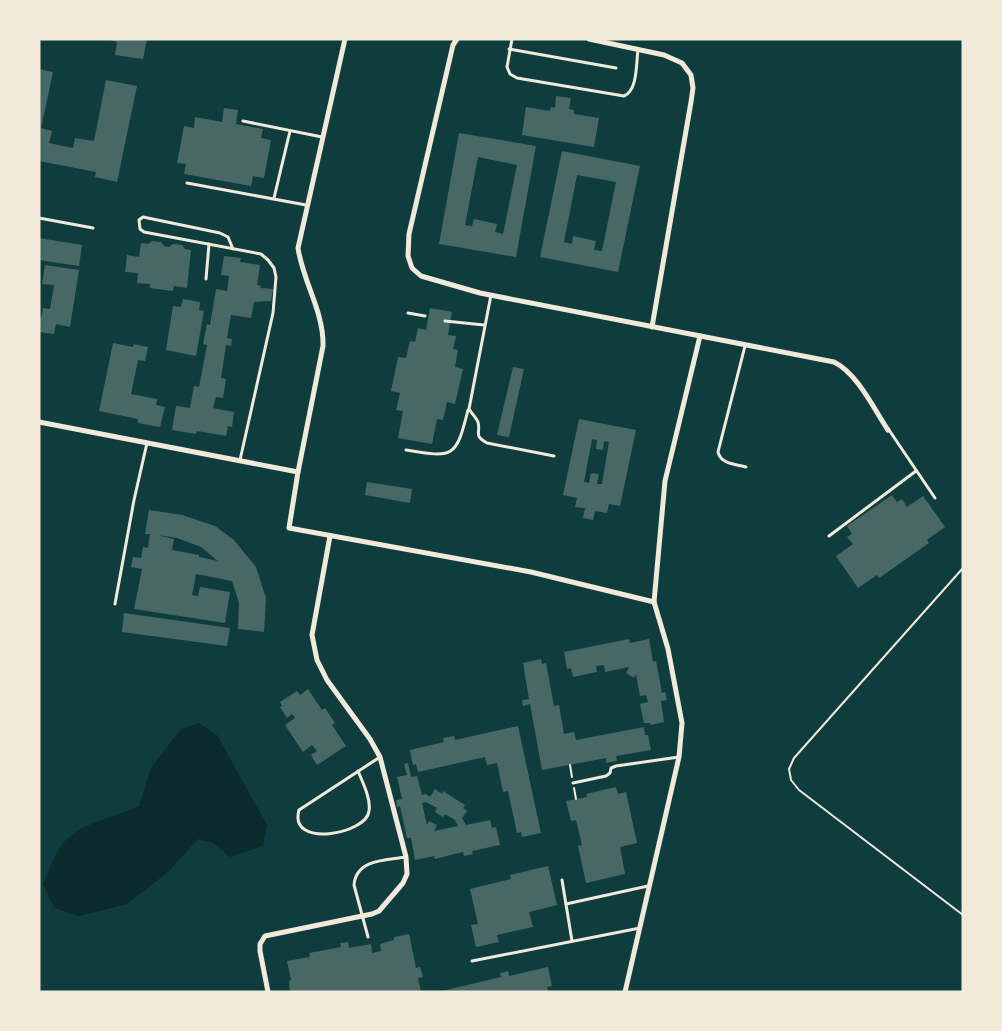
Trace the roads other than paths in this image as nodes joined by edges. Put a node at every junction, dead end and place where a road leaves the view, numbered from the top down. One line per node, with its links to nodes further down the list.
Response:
1 (345, 39): 10 (street)
2 (457, 39): 19 (street)
3 (512, 39): 5 (lane)
4 (590, 39): 6 (street)
5 (509, 49): 6 (lane); 7 (lane)
6 (638, 50): 24 (street)
7 (616, 68)
8 (243, 121): 9 (lane)
9 (290, 131): 10 (lane); 12 (lane)
10 (322, 137): 13 (street)
11 (187, 183): 12 (lane)
12 (274, 198): 13 (lane)
13 (306, 205): 36 (street)
14 (39, 218): 15 (lane)
15 (93, 228)
16 (209, 244): 17 (lane); 17 (lane); 18 (lane)
17 (233, 249): 33 (lane)
18 (206, 279)
19 (491, 295): 23 (lane); 24 (street)
20 (408, 313): 21 (lane)
21 (425, 316)
22 (446, 321): 23 (lane)
23 (484, 325): 27 (lane)
24 (652, 327): 25 (street)
25 (700, 336): 26 (street); 40 (street)
26 (745, 346): 29 (street); 34 (lane)
27 (469, 409): 31 (lane); 32 (lane)
28 (39, 422): 30 (street)
29 (888, 430): 35 (lane)
30 (147, 443): 33 (street); 41 (lane)
31 (406, 450)
32 (554, 456)
33 (240, 460): 36 (street)
34 (746, 467)
35 (916, 471): 37 (lane); 39 (lane)
36 (298, 472): 38 (street)
37 (935, 498)
38 (330, 536): 40 (street); 43 (street)
39 (829, 536)
40 (654, 602): 42 (street)
41 (115, 604)
42 (679, 757): 45 (lane); 48 (street)
43 (380, 758): 44 (lane); 46 (street)
44 (358, 771): 44 (lane)
45 (573, 783)
46 (406, 857): 50 (street); 50 (lane)
47 (562, 880): 49 (lane)
48 (648, 886): 49 (lane); 51 (street)
49 (566, 904): 53 (lane)
50 (363, 916): 52 (lane); 55 (street)
51 (640, 928): 53 (lane); 56 (street)
52 (369, 937)
53 (572, 941): 54 (lane)
54 (472, 961)
55 (268, 992)
56 (626, 992)

